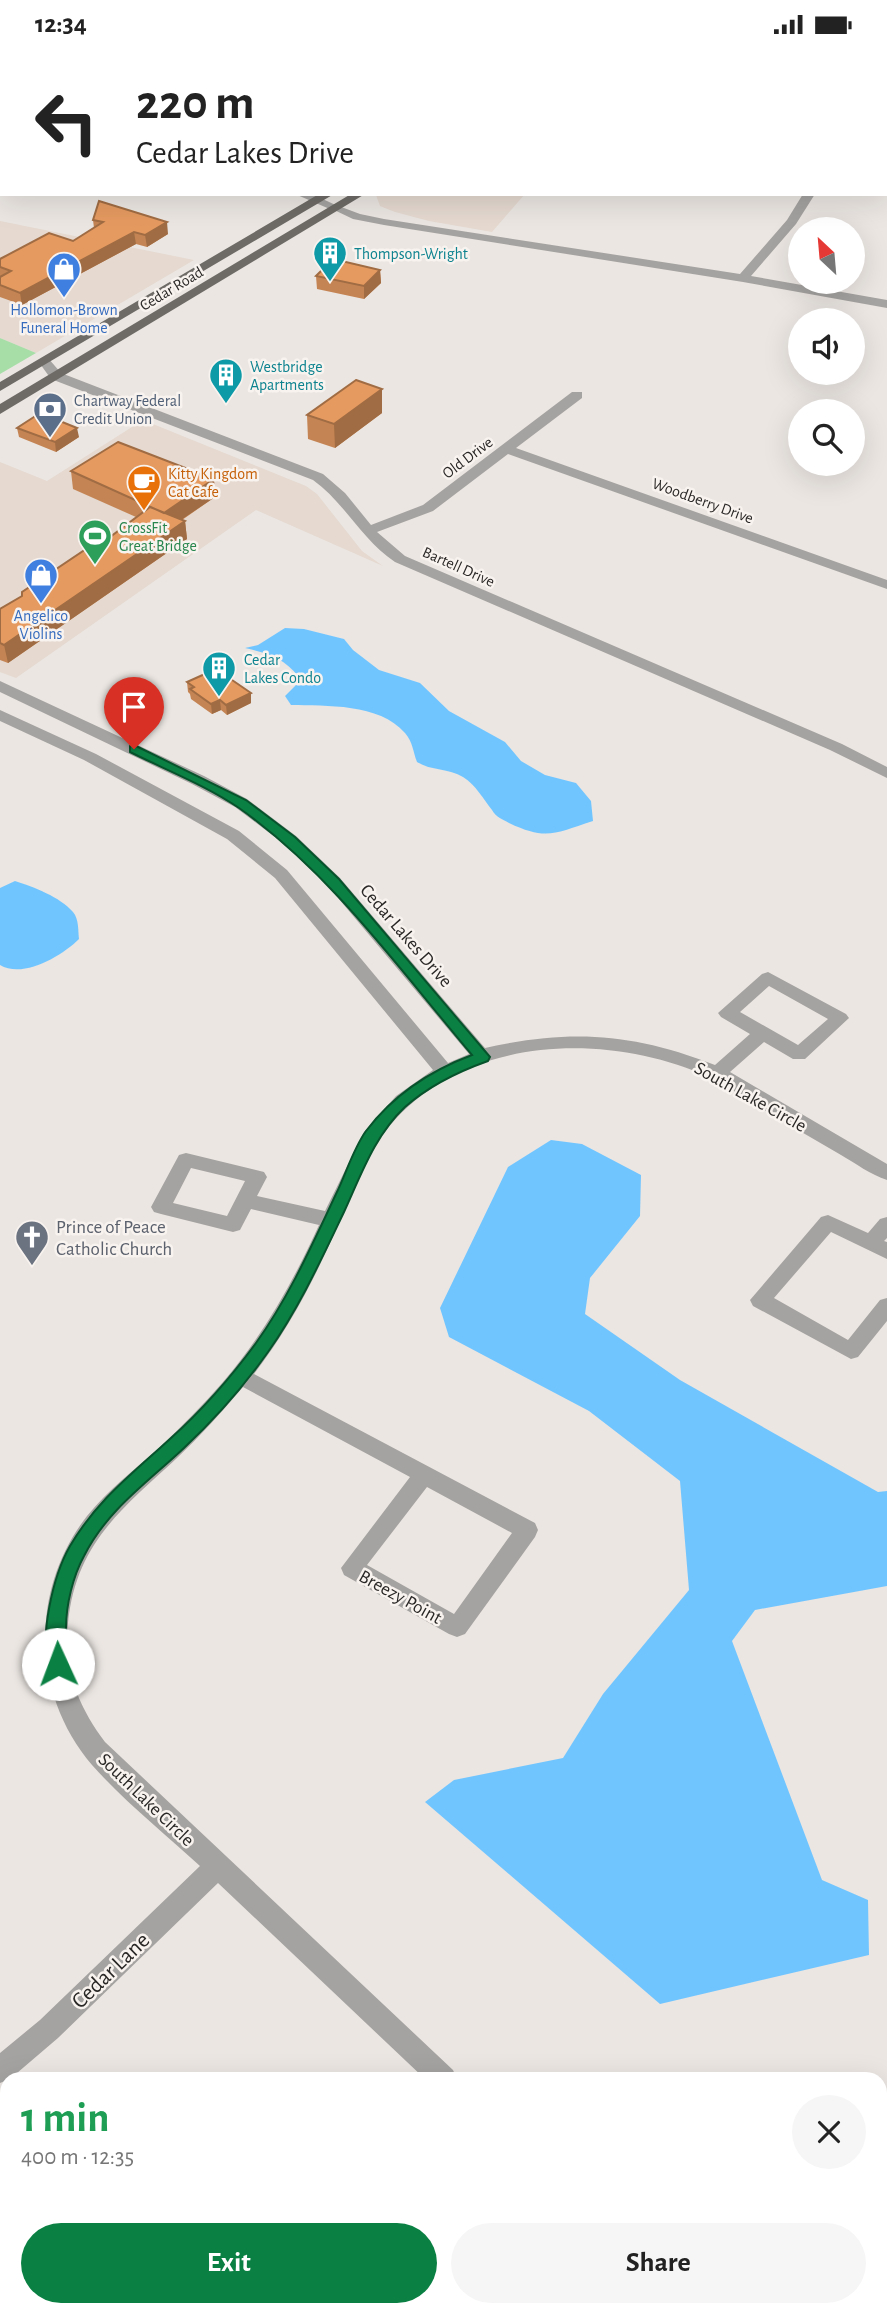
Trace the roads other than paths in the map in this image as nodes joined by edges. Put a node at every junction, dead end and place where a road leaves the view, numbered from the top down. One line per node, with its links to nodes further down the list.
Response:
1 (356, 196): 4 (main road, Cedar Road)
2 (808, 196): 5 (street)
3 (323, 197): 4 (street); 7 (main road, Cedar Road)
4 (336, 208): 5 (street); 8 (main road, Cedar Road)
5 (743, 278): 6 (street)
6 (887, 304)
7 (44, 361): 8 (street); 9 (main road, Cedar Road)
8 (56, 376): 11 (main road, Cedar Road); 13 (street, Bartell Drive)
9 (0, 387)
10 (578, 395): 12 (street, Old Drive)
11 (0, 410)
12 (507, 449): 13 (street, Old Drive); 14 (street, Woodberry Drive)
13 (369, 530): 17 (street, Bartell Drive)
14 (887, 585)
15 (0, 686): 19 (street, Cedar Lakes Drive)
16 (0, 715): 20 (street)
17 (887, 773)
18 (763, 1033): 18 (street); 21 (street)
19 (482, 1057): 20 (street, South Lake Circle); 21 (street, South Lake Circle)
20 (444, 1071): 24 (street, South Lake Circle)
21 (717, 1073): 22 (street, South Lake Circle)
22 (887, 1173)
23 (245, 1200): 23 (street); 24 (street)
24 (330, 1220): 28 (street, South Lake Circle)
25 (887, 1224): 26 (street)
26 (879, 1247): 27 (street)
27 (887, 1306)
28 (240, 1376): 29 (street, Breezy Point); 30 (street, South Lake Circle)
29 (424, 1475): 29 (street, Breezy Point)
30 (217, 1867): 31 (street, Cedar Lane); 32 (street, South Lake Circle)
31 (0, 2070)
32 (437, 2072)

